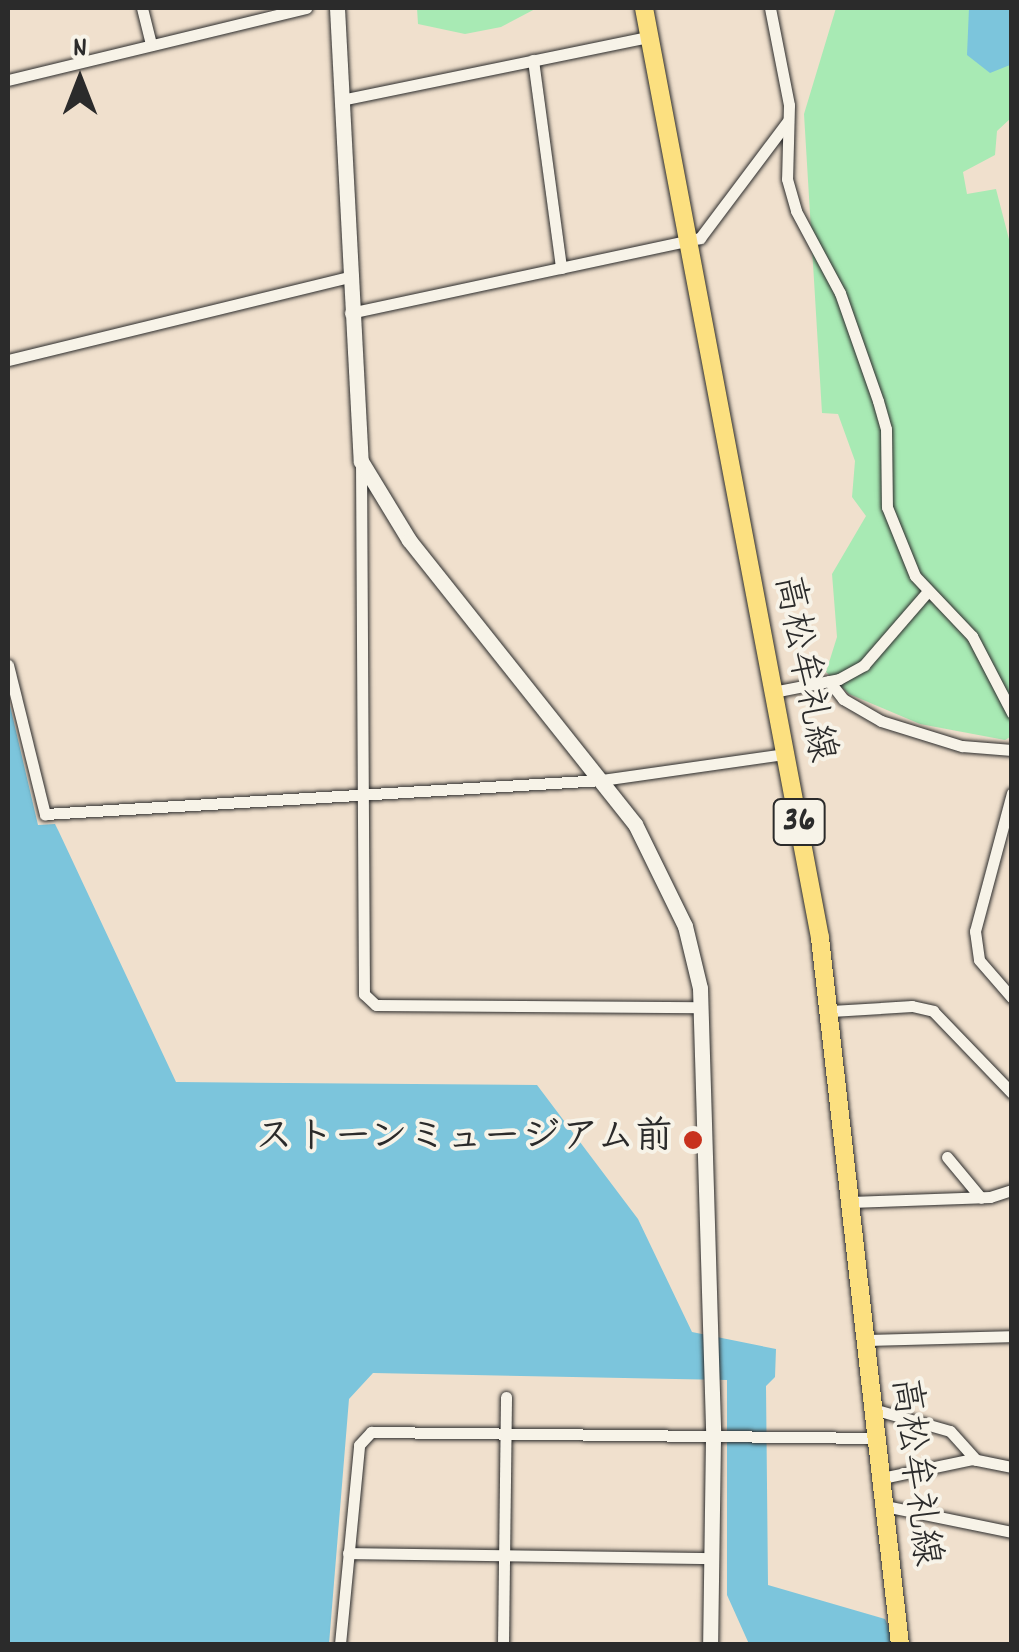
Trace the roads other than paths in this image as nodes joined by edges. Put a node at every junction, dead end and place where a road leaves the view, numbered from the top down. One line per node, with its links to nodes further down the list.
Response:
1 (142, 8): 7 (street)
2 (306, 8): 7 (street)
3 (337, 8): 10 (street)
4 (644, 8): 6 (main road, 高松牟礼線 / 36)
5 (770, 8): 11 (street)
6 (649, 37): 8 (street); 12 (main road, 高松牟礼線 / 36)
7 (152, 45): 9 (street)
8 (533, 60): 10 (street); 13 (street)
9 (8, 80)
10 (341, 100): 14 (street)
11 (788, 121): 12 (street); 18 (street)
12 (688, 240): 13 (street); 21 (main road, 高松牟礼線 / 36)
13 (561, 268): 15 (street)
14 (348, 277): 15 (street); 16 (street)
15 (350, 313): 17 (street)
16 (8, 360)
17 (361, 461): 25 (street); 27 (street)
18 (928, 591): 20 (street); 22 (street)
19 (8, 665): 27 (street)
20 (829, 681): 21 (street); 23 (street)
21 (773, 692): 24 (main road, 高松牟礼線 / 36)
22 (1012, 713)
23 (1012, 750)
24 (785, 754): 25 (street); 30 (main road, 高松牟礼線 / 36)
25 (602, 780): 27 (street); 29 (street)
26 (1012, 793): 28 (street)
27 (364, 794): 29 (street)
28 (1012, 998)
29 (702, 1007): 41 (street)
30 (831, 1011): 31 (street); 35 (main road, 高松牟礼線 / 36)
31 (1012, 1093)
32 (947, 1157): 34 (street)
33 (1012, 1190): 34 (street)
34 (981, 1198): 35 (street)
35 (850, 1202): 37 (main road, 高松牟礼線 / 36)
36 (1012, 1336): 37 (street)
37 (863, 1340): 39 (main road, 高松牟礼線 / 36)
38 (506, 1396): 40 (street)
39 (873, 1409): 42 (main road, 高松牟礼線 / 36); 43 (street)
40 (506, 1434): 41 (street); 48 (street); 49 (street)
41 (718, 1438): 42 (street); 50 (street)
42 (877, 1438): 45 (main road, 高松牟礼線 / 36)
43 (976, 1460): 44 (street); 45 (street)
44 (1012, 1467)
45 (882, 1478): 46 (main road, 高松牟礼線 / 36)
46 (885, 1506): 47 (street); 54 (main road, 高松牟礼線 / 36)
47 (1012, 1532)
48 (348, 1553): 49 (street); 51 (street)
49 (504, 1555): 50 (street); 52 (street)
50 (712, 1558): 53 (street)
51 (340, 1644)
52 (504, 1644)
53 (710, 1644)
54 (900, 1644)

